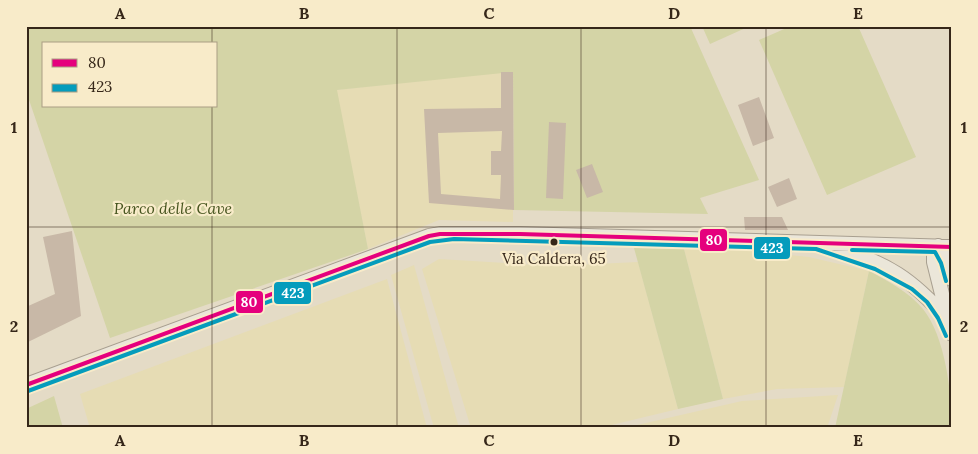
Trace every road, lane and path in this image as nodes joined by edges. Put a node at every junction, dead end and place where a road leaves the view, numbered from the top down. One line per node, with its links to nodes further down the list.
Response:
1 (816, 243): 2 (street); 4 (street); 6 (street)
2 (945, 247): 3 (street); 4 (street)
3 (952, 279)
4 (947, 319): 5 (street)
5 (952, 334)
6 (26, 385)

